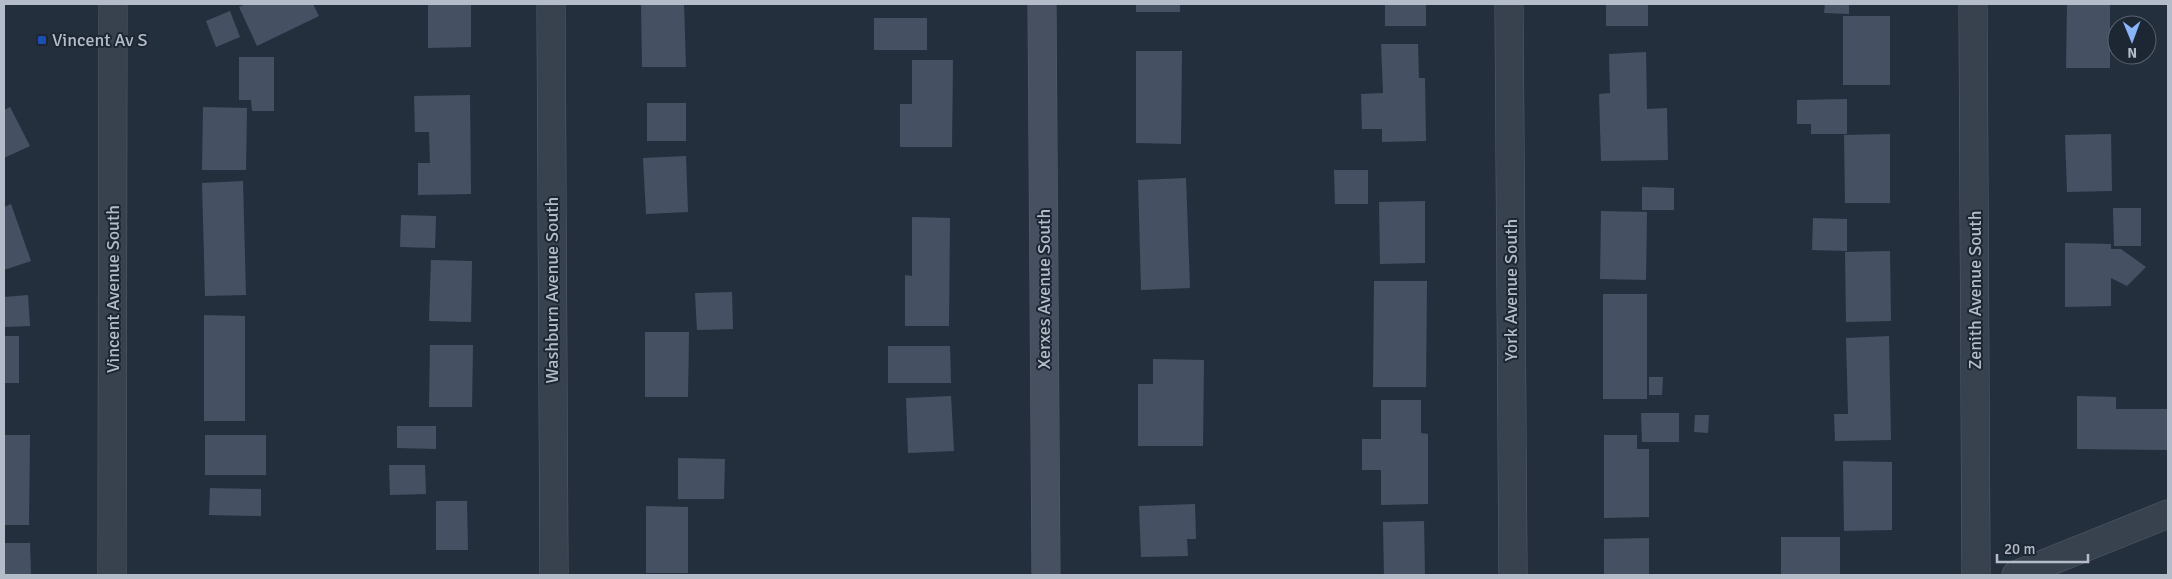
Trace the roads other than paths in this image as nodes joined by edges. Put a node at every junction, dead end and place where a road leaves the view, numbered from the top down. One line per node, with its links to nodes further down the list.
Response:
1 (113, 4): 7 (street, Vincent Avenue South)
2 (551, 4): 8 (street, Washburn Avenue South)
3 (1042, 4): 9 (street, Xerxes Avenue South)
4 (1509, 4): 10 (street, York Avenue South)
5 (1973, 4): 11 (street, Zenith Avenue South)
6 (2168, 514): 12 (street)
7 (112, 575)
8 (554, 575)
9 (1046, 575)
10 (1513, 575)
11 (1976, 575)
12 (2016, 575)

